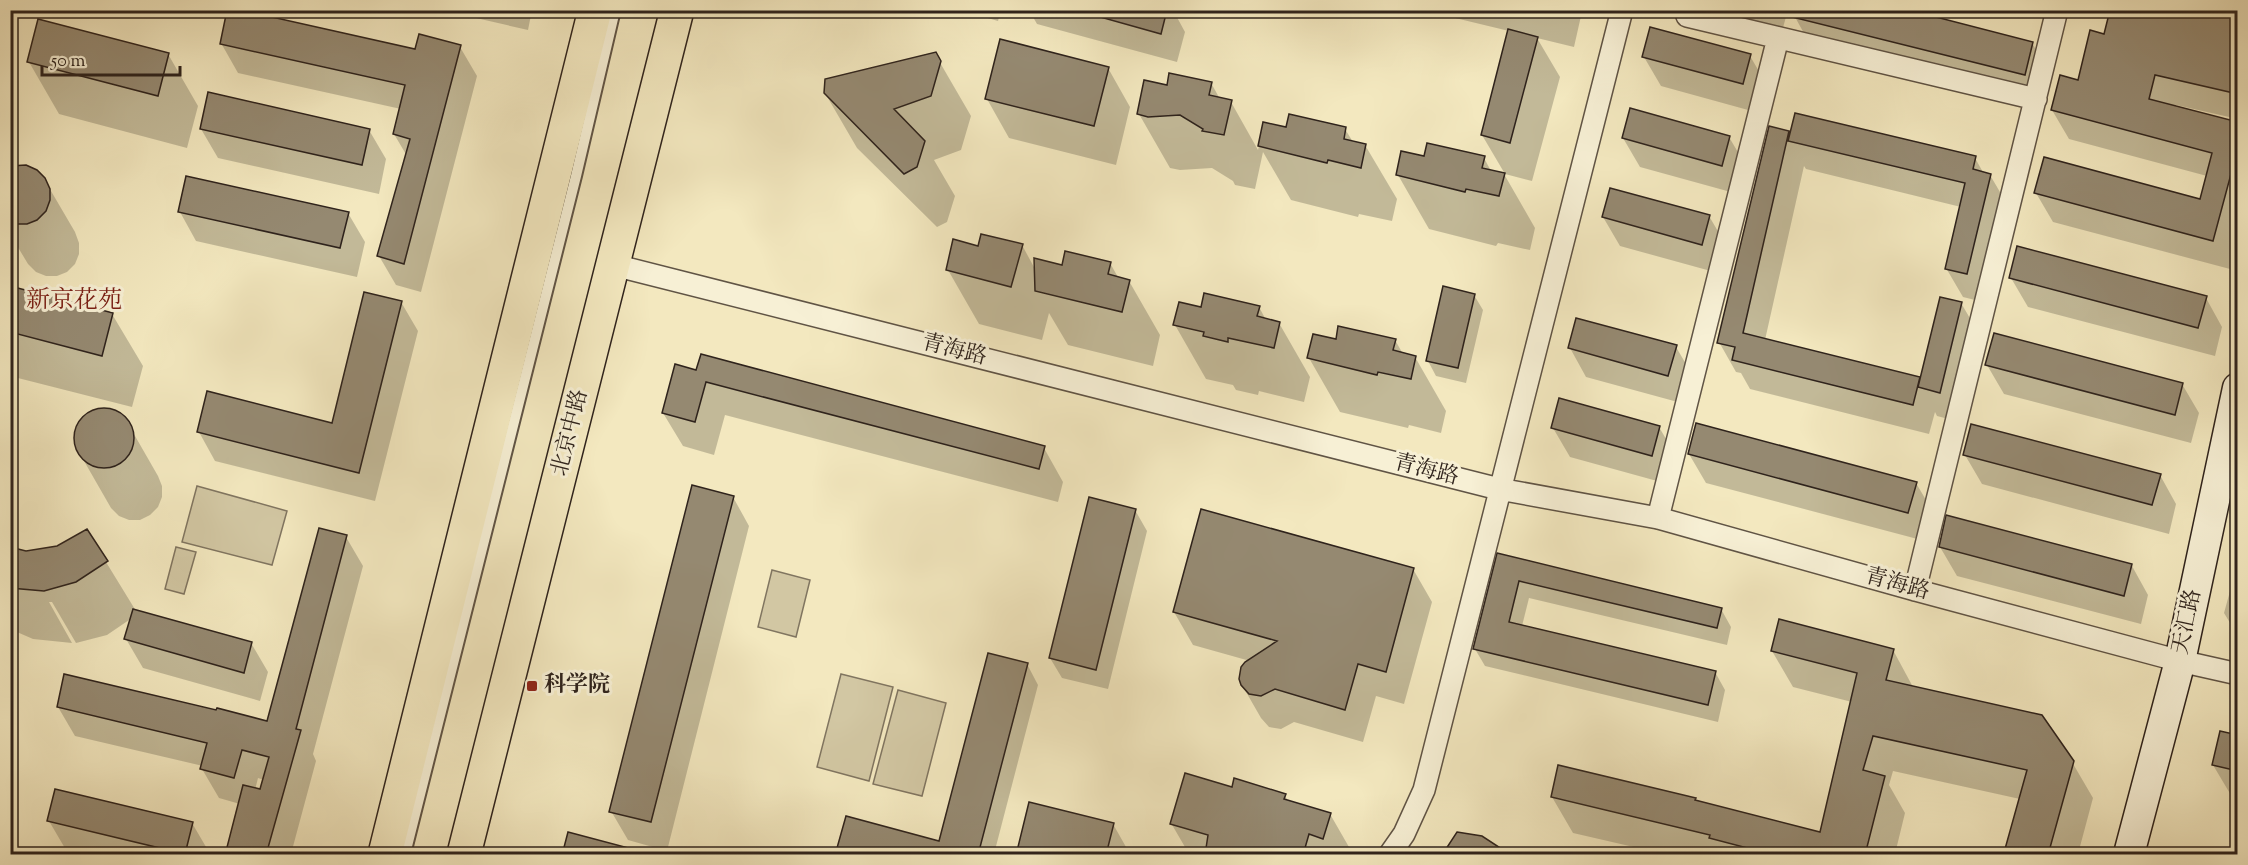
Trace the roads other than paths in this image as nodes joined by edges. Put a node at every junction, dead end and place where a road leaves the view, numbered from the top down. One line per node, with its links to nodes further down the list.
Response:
1 (595, 10): 17 (main road)
2 (615, 10): 18 (lane)
3 (677, 10): 9 (main road, 北京中路)
4 (1622, 10): 11 (street)
5 (2057, 10): 8 (street)
6 (1687, 16): 7 (street)
7 (1778, 38): 8 (street); 12 (street)
8 (2036, 99): 13 (street)
9 (614, 265): 11 (street, 青海路); 20 (main road, 北京中路)
10 (2238, 388): 14 (street, 天汇路)
11 (1499, 489): 12 (street, 青海路); 21 (street)
12 (1658, 518): 13 (street, 青海路)
13 (1915, 590): 14 (street, 青海路)
14 (2180, 661): 15 (street, 青海路); 22 (street, 天汇路)
15 (2238, 674)
16 (464, 809): 19 (lane)
17 (385, 855)
18 (405, 855)
19 (452, 855)
20 (464, 855)
21 (1390, 855)
22 (2129, 855)

